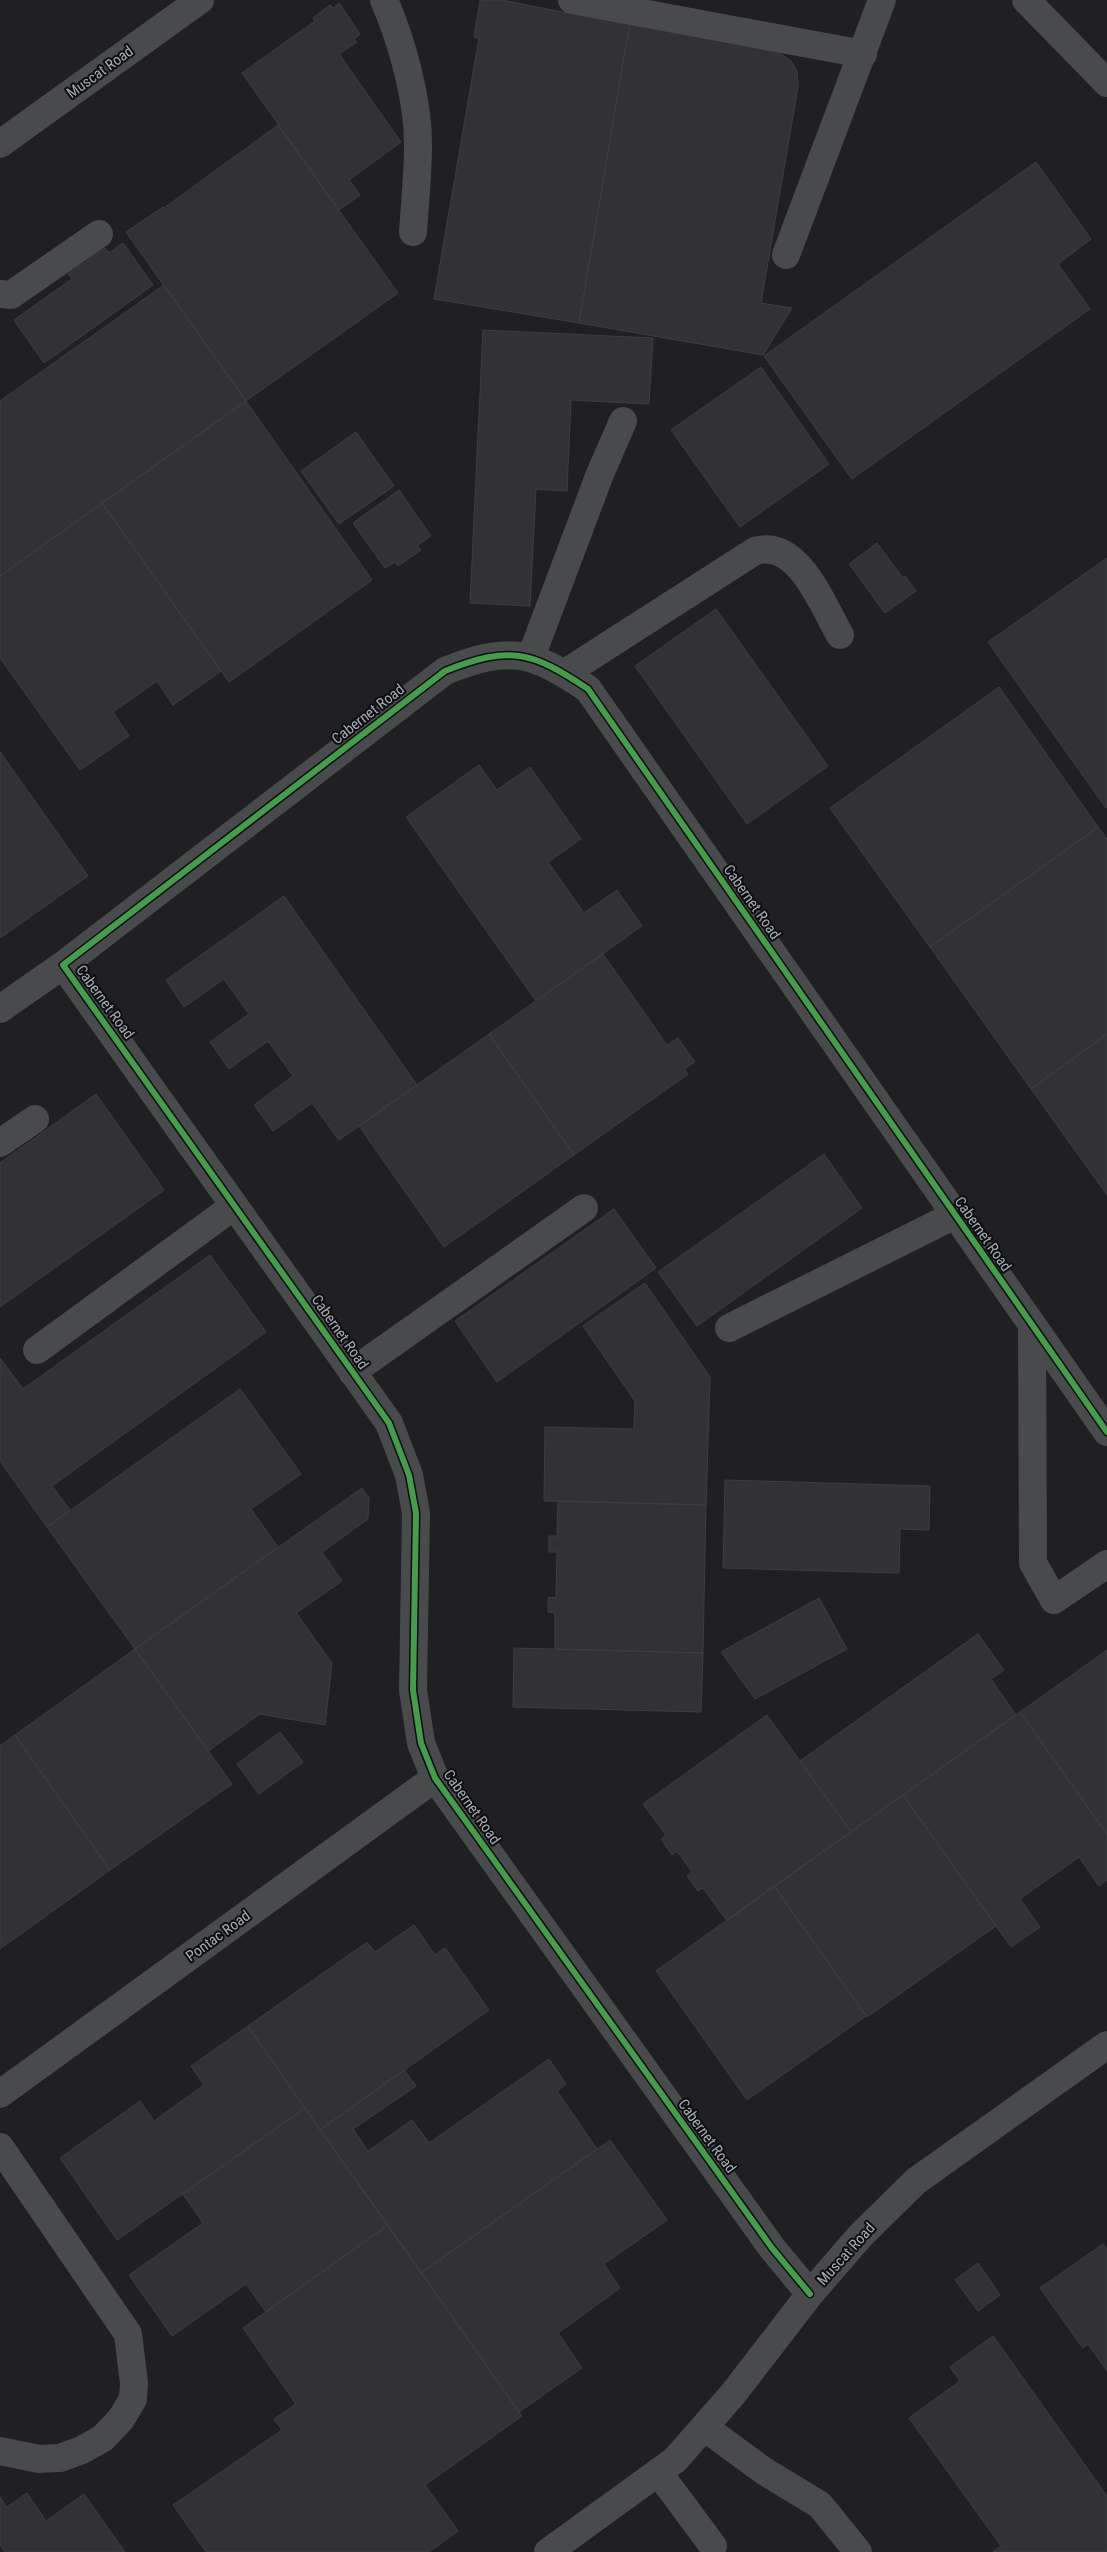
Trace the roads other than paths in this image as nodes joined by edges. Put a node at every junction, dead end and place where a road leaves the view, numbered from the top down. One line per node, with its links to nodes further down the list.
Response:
1 (200, 0): 8 (street, Muscat Road)
2 (572, 0): 6 (street)
3 (882, 0): 6 (street)
4 (1026, 0): 7 (street)
5 (392, 2): 9 (street)
6 (863, 54): 11 (street)
7 (1107, 82)
8 (0, 144)
9 (413, 232)
10 (99, 234): 12 (street)
11 (786, 255)
12 (0, 294)
13 (623, 421): 15 (street)
14 (840, 635): 16 (street)
15 (531, 657): 16 (street, Cabernet Road); 17 (street, Cabernet Road)
16 (565, 673): 23 (street, Cabernet Road)
17 (63, 965): 18 (street); 21 (street, Cabernet Road)
18 (0, 1008)
19 (34, 1119): 20 (street)
20 (0, 1142)
21 (234, 1206): 26 (street); 27 (street, Cabernet Road)
22 (584, 1208): 27 (street)
23 (955, 1215): 24 (street, Cabernet Road); 25 (street)
24 (1032, 1325): 28 (street, Cabernet Road); 29 (street)
25 (728, 1328)
26 (37, 1350)
27 (352, 1372): 30 (street, Cabernet Road)
28 (1107, 1432)
29 (1107, 1564)
30 (435, 1778): 32 (street, Pontac Road); 34 (street, Cabernet Road)
31 (1107, 2045): 34 (street, Muscat Road)
32 (0, 2094)
33 (0, 2147): 36 (street)
34 (810, 2294): 35 (street, Muscat Road)
35 (704, 2427): 37 (street, Muscat Road); 40 (street)
36 (0, 2450)
37 (658, 2472): 38 (street); 39 (street, Muscat Road)
38 (713, 2546)
39 (548, 2552)
40 (858, 2552)

